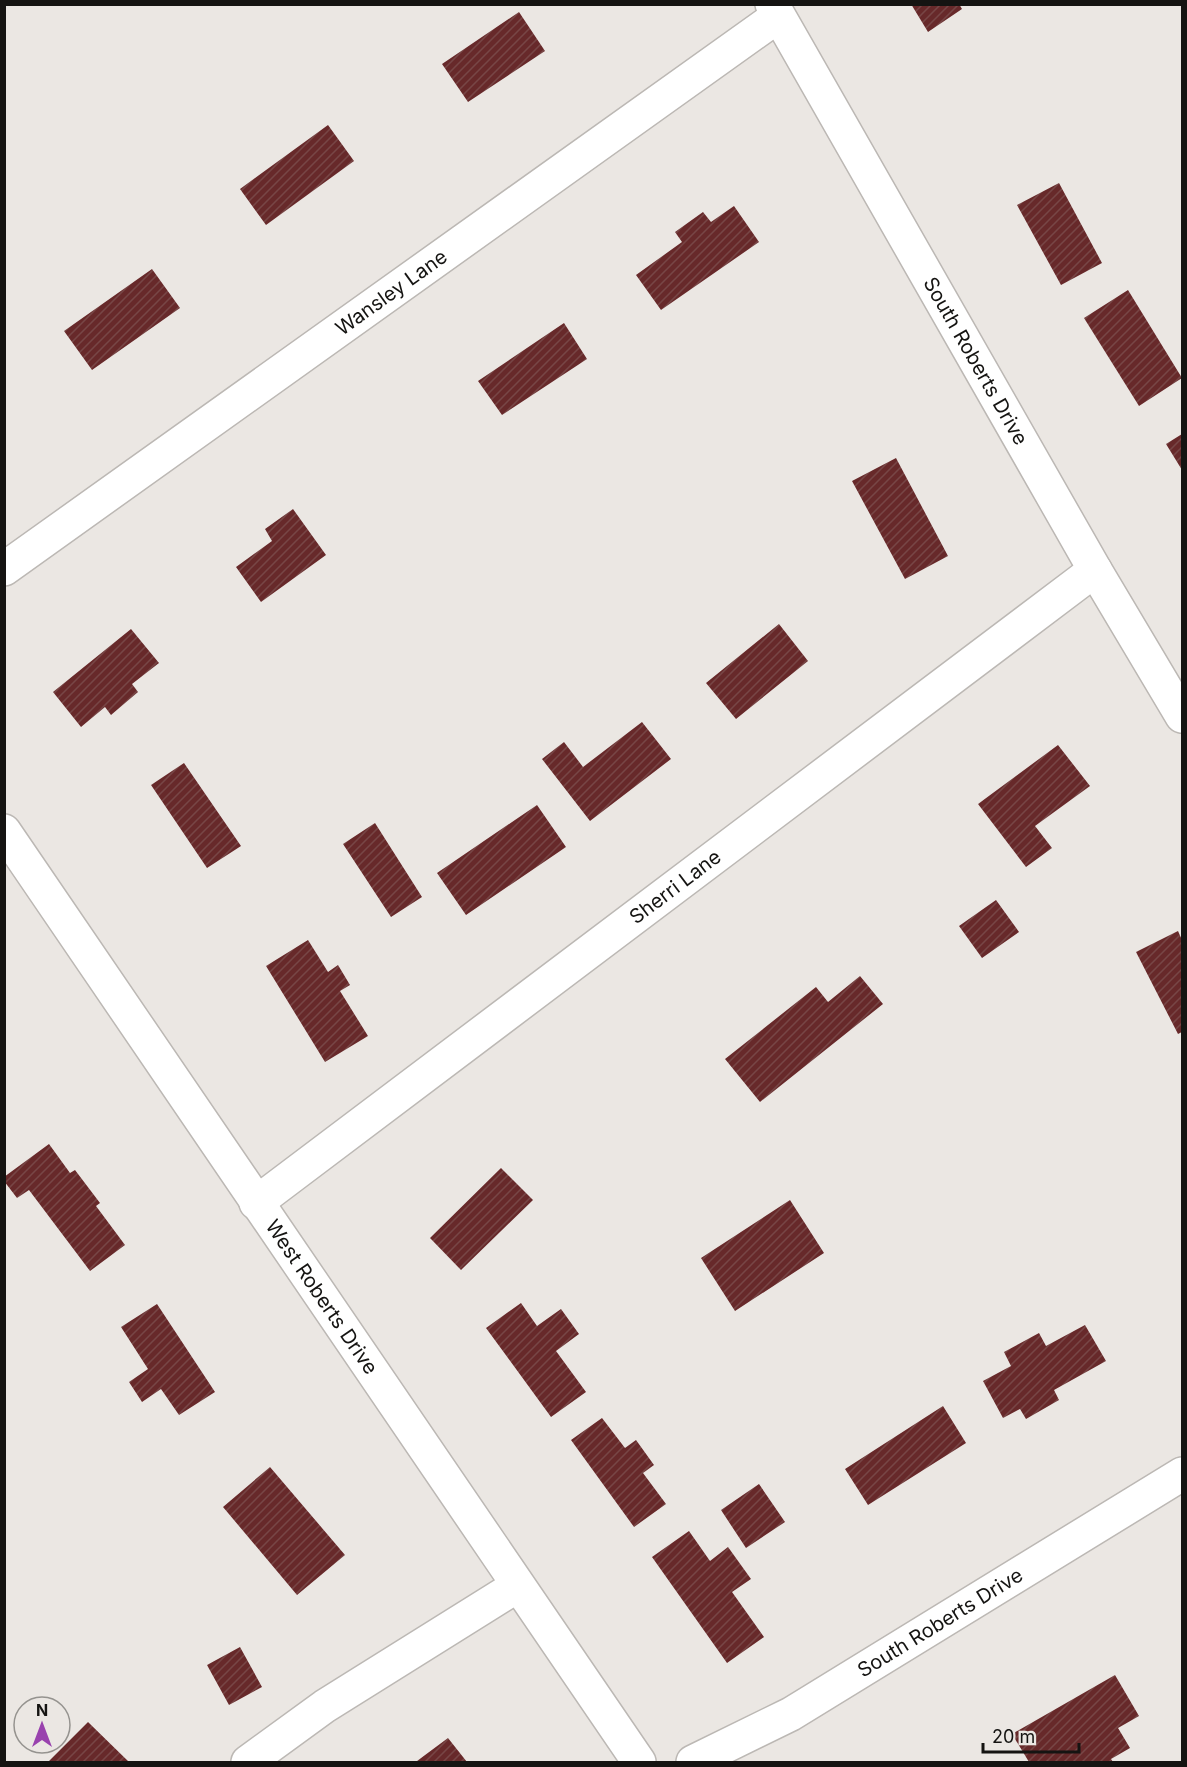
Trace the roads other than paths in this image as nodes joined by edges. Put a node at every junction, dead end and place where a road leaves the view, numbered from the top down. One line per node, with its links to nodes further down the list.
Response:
1 (775, 10): 2 (street, Wansley Lane); 3 (street, South Roberts Drive)
2 (4, 569)
3 (1095, 570): 4 (street, South Roberts Drive); 6 (street, Sherri Lane)
4 (1182, 716)
5 (4, 831): 6 (street, West Roberts Drive)
6 (256, 1203): 8 (street, West Roberts Drive)
7 (1182, 1474): 11 (street, South Roberts Drive)
8 (517, 1586): 9 (street); 10 (street, West Roberts Drive)
9 (248, 1762)
10 (639, 1762)
11 (693, 1762)

